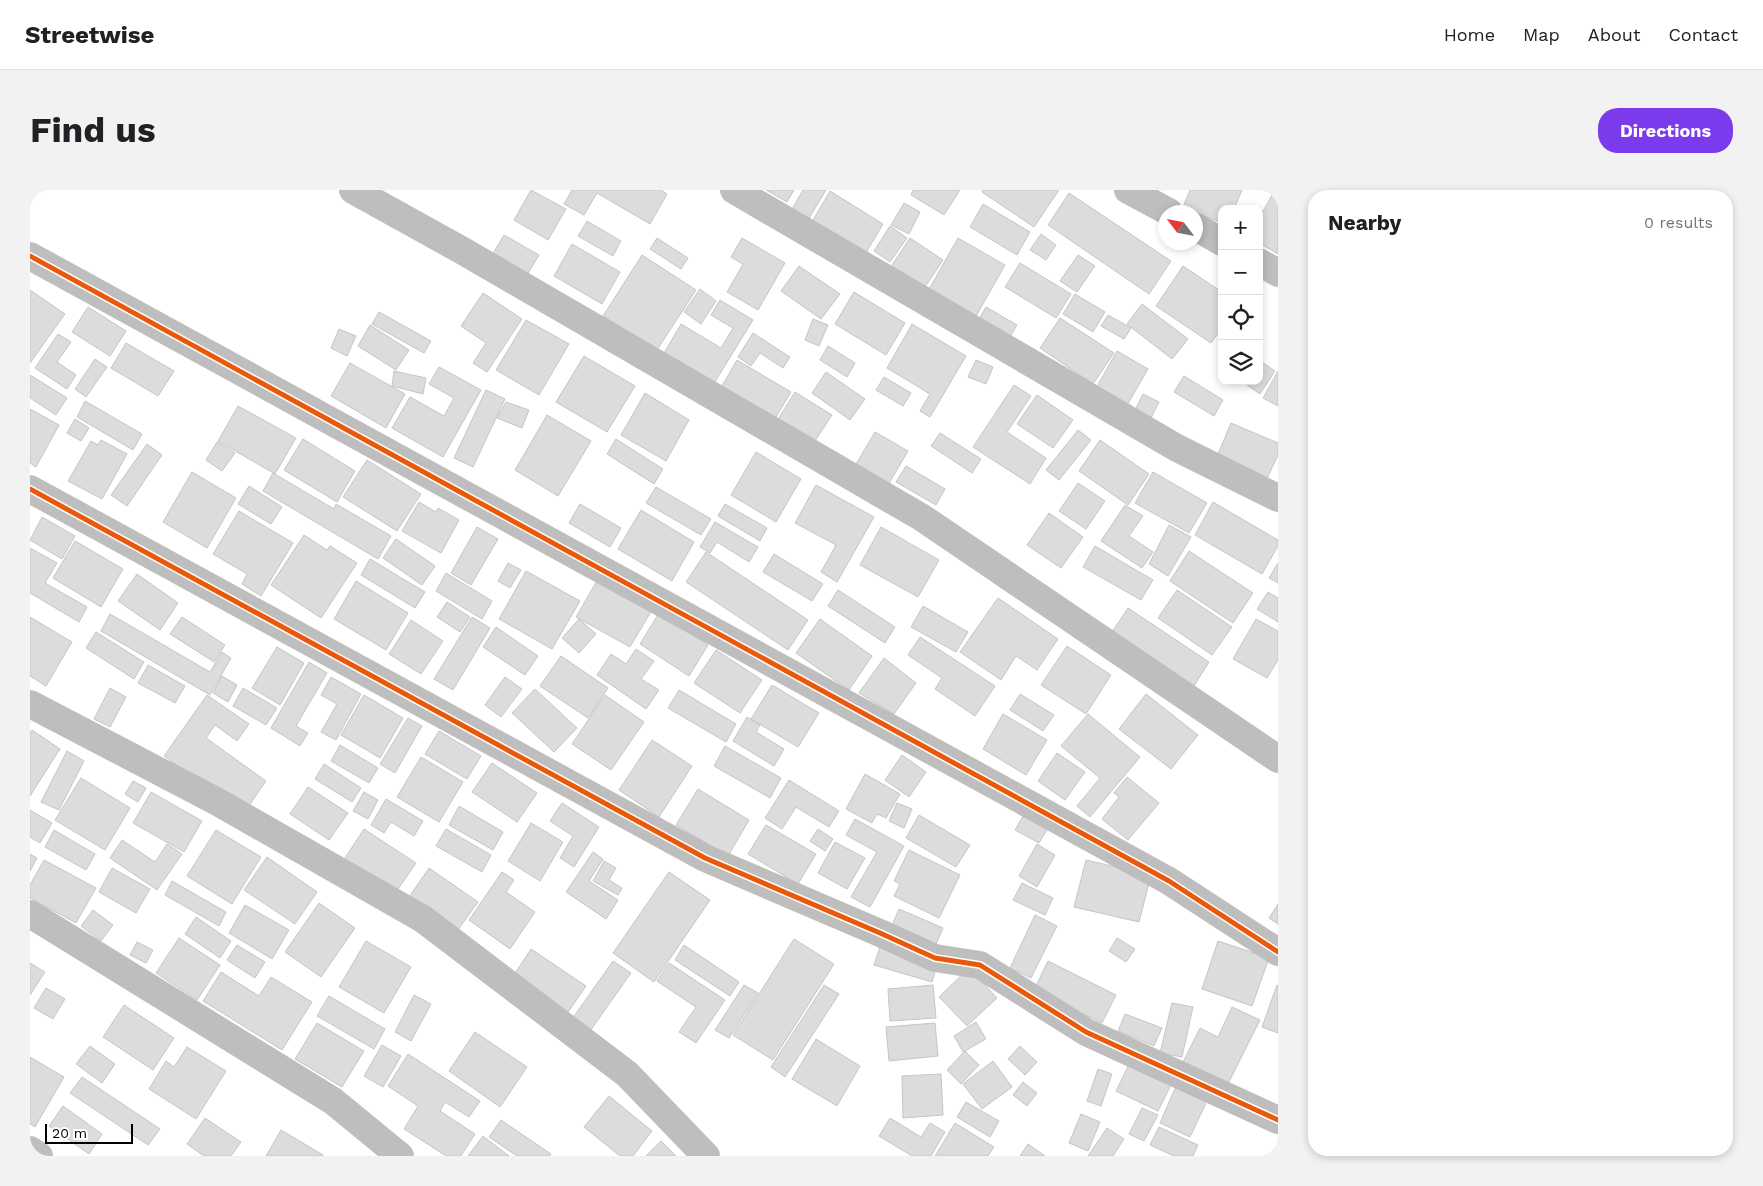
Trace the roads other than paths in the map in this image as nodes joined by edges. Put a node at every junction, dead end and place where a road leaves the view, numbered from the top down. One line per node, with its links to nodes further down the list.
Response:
1 (353, 190): 13 (street)
2 (734, 190): 11 (street)
3 (1128, 190): 4 (street)
4 (1158, 206)
5 (1203, 231): 6 (street)
6 (1218, 240)
7 (30, 256): 15 (street)
8 (1263, 264): 9 (street)
9 (1278, 273)
10 (30, 489): 16 (street)
11 (1278, 498)
12 (30, 704): 20 (street)
13 (1278, 759)
14 (30, 914): 19 (street)
15 (1278, 952)
16 (1278, 1120)
17 (30, 1150): 18 (street)
18 (39, 1156)
19 (400, 1156)
20 (706, 1156)

